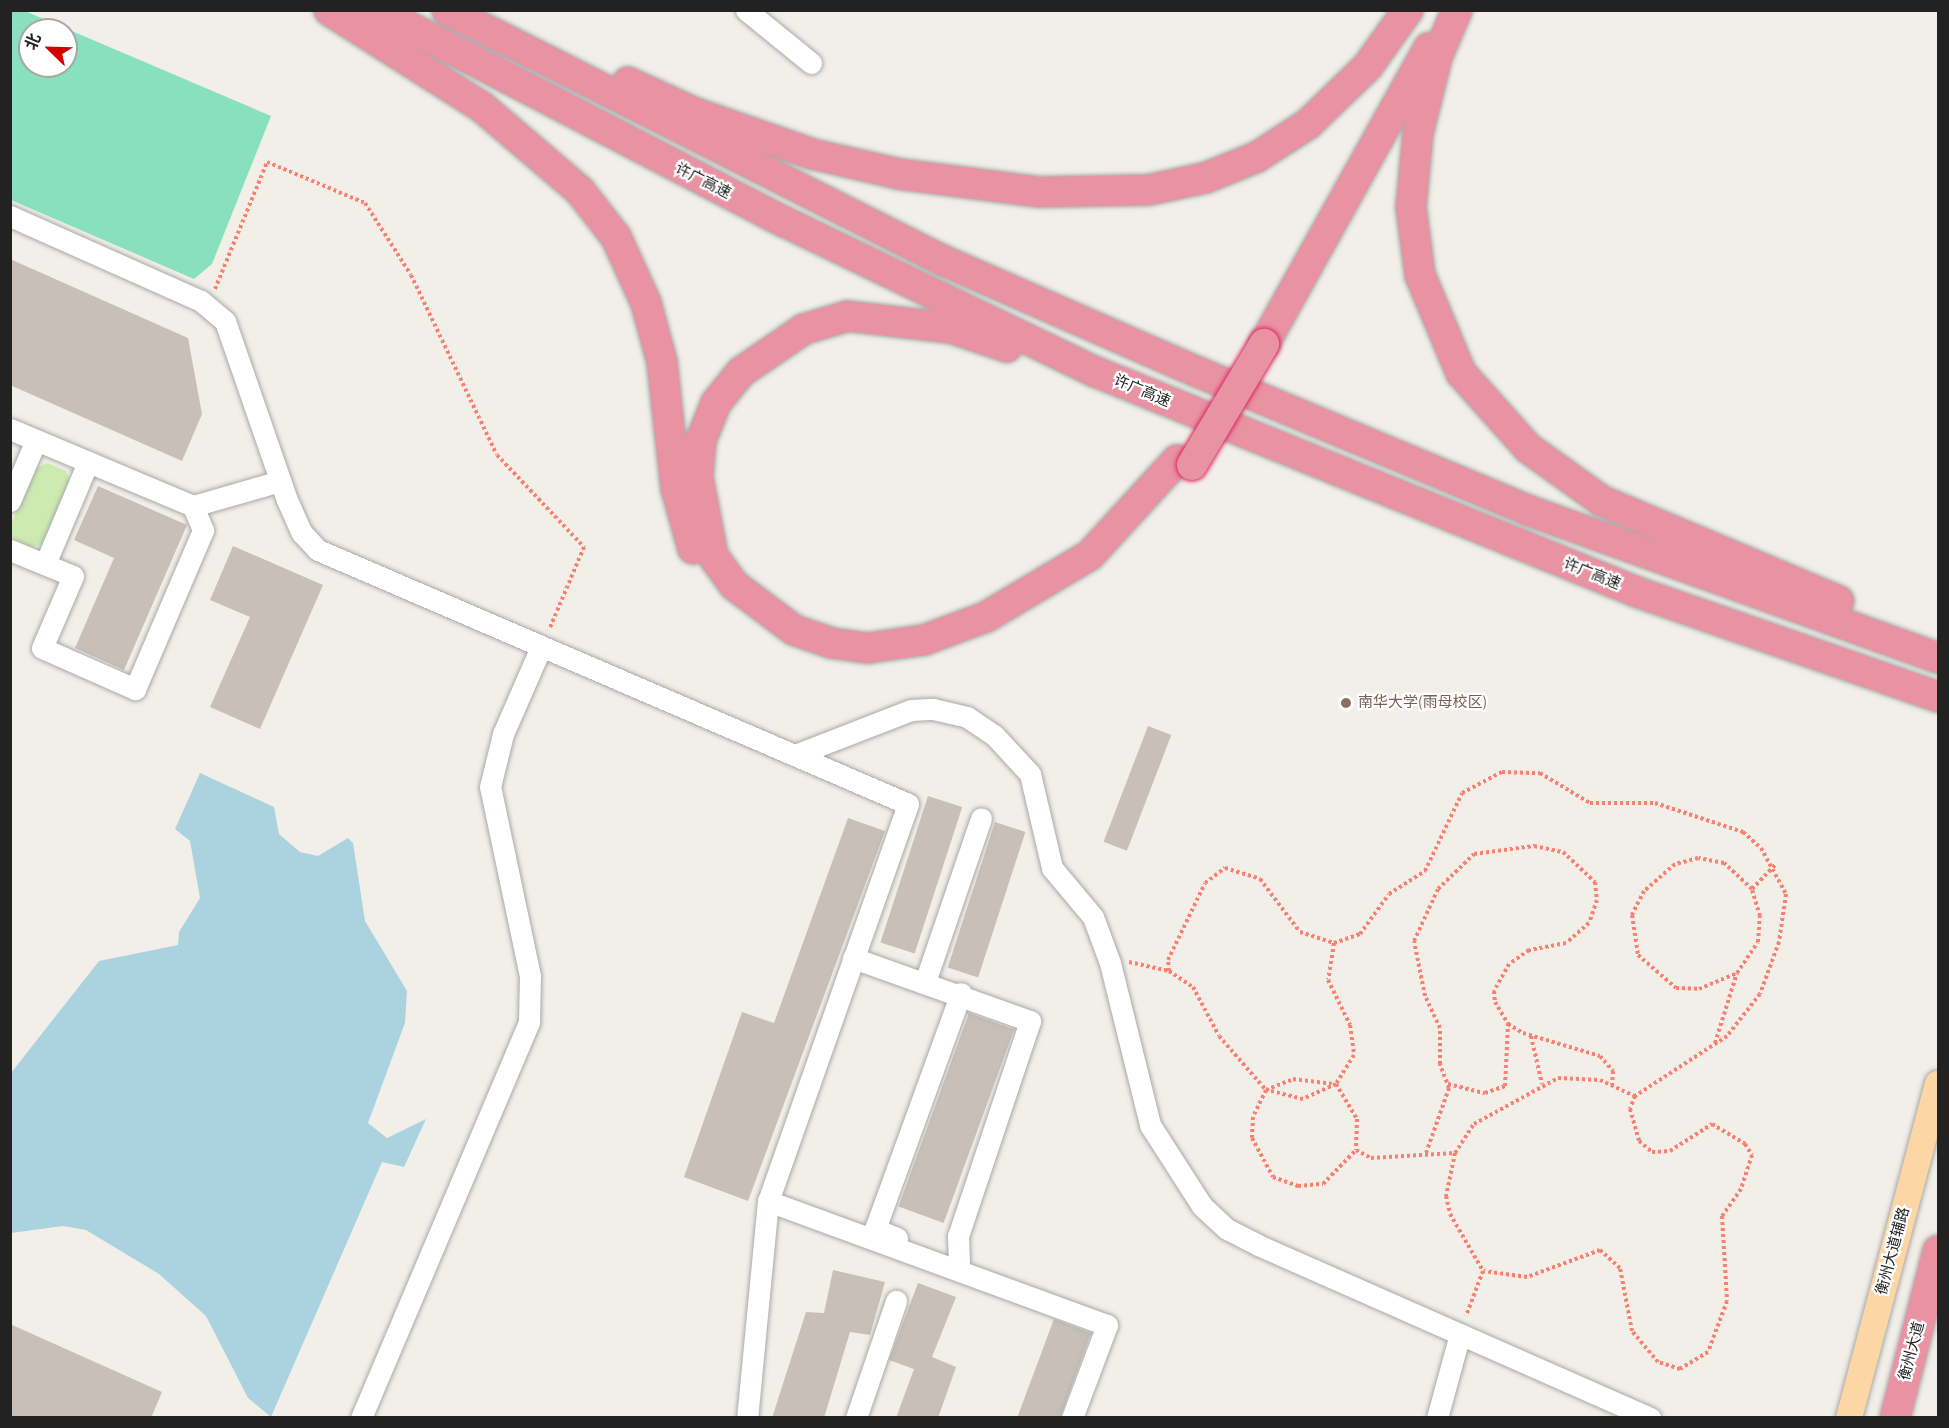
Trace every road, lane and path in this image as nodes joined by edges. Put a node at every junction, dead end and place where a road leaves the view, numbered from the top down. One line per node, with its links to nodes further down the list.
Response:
1 (329, 10): 17 (highway)
2 (377, 10): 23 (highway, 许广高速)
3 (447, 10): 26 (highway)
4 (481, 10): 6 (highway)
5 (746, 10): 10 (street)
6 (1408, 10)
7 (1426, 10): 13 (highway)
8 (1449, 10): 13 (highway)
9 (1457, 10): 24 (highway)
10 (811, 63)
11 (10, 216): 12 (street)
12 (208, 307): 18 (street); 25 (path)
13 (1257, 342): 17 (highway)
14 (10, 429): 15 (street)
15 (36, 440): 16 (street); 19 (street)
16 (88, 462): 20 (street); 22 (street)
17 (1184, 463): 23 (highway)
18 (280, 481): 20 (street); 25 (street)
19 (10, 501)
20 (193, 506): 22 (street)
21 (10, 550): 22 (street)
22 (45, 564)
23 (1592, 574): 27 (highway, 许广高速)
24 (1938, 643)
25 (541, 647): 28 (street); 59 (street)
26 (1938, 658)
27 (1938, 697)
28 (795, 755): 33 (street); 34 (street)
29 (981, 818): 37 (street)
30 (1774, 865): 31 (path); 32 (path); 41 (path)
31 (1752, 889): 36 (path); 36 (path)
32 (1334, 943): 35 (path); 42 (path)
33 (853, 958): 37 (street); 52 (street)
34 (1110, 965): 35 (path); 58 (street)
35 (1169, 971): 47 (path)
36 (1737, 973): 41 (path)
37 (925, 982): 38 (street)
38 (961, 993): 54 (street); 54 (street)
39 (1508, 1024): 40 (path); 43 (path); 43 (path)
40 (1531, 1036): 44 (path); 46 (path)
41 (1714, 1044): 48 (path)
42 (1336, 1084): 47 (path); 47 (path); 49 (path)
43 (1448, 1084): 50 (path)
44 (1542, 1084): 46 (path); 51 (path)
45 (1938, 1084): 65 (main road, 衡州大道辅路)
46 (1612, 1085): 48 (path)
47 (1266, 1090): 49 (path)
48 (1635, 1096): 55 (path)
49 (1356, 1150): 50 (path)
50 (1426, 1153): 51 (path)
51 (1455, 1153): 55 (path)
52 (768, 1201): 56 (street); 60 (street)
53 (1938, 1250): 66 (highway, 衡州大道)
54 (959, 1264): 56 (street)
55 (1483, 1271): 58 (path)
56 (995, 1285): 62 (street)
57 (896, 1301): 61 (street)
58 (1460, 1334): 63 (street); 64 (street)
59 (361, 1418)
60 (747, 1418)
61 (856, 1418)
62 (1072, 1418)
63 (1437, 1418)
64 (1651, 1418)
65 (1850, 1418)
66 (1895, 1418)

